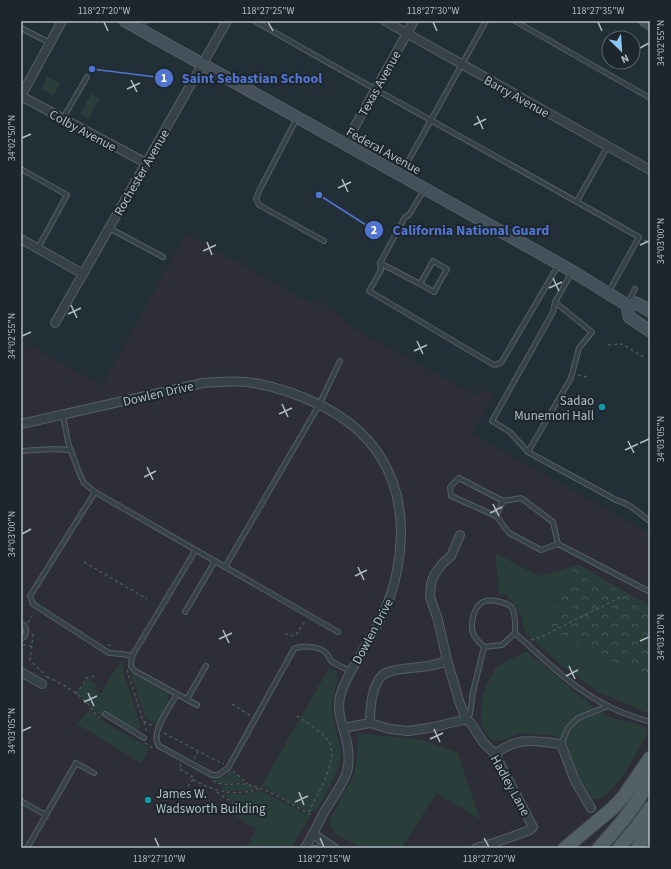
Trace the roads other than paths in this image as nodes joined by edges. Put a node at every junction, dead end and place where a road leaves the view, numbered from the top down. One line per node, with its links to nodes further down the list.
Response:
1 (62, 21): 14 (street)
2 (125, 21): 11 (street, Federal Avenue)
3 (227, 21): 15 (street, Rochester Avenue)
4 (255, 21): 18 (lane)
5 (385, 21): 13 (street, Barry Avenue)
6 (414, 21): 13 (street, Texas Avenue)
7 (486, 21): 16 (lane)
8 (515, 21): 20 (lane)
9 (645, 21): 10 (street)
10 (650, 24)
11 (143, 25): 15 (street, Federal Avenue)
12 (21, 28): 14 (lane)
13 (407, 33): 16 (street, Barry Avenue); 18 (street, Texas Avenue)
14 (50, 43): 19 (street)
15 (203, 64): 21 (street, Federal Avenue); 26 (street, Rochester Avenue)
16 (462, 65): 23 (lane); 25 (street, Barry Avenue)
17 (88, 77): 22 (lane)
18 (375, 90): 23 (lane); 24 (street, Texas Avenue)
19 (21, 96): 22 (street, Colby Avenue)
20 (650, 98)
21 (298, 117): 24 (street, Federal Avenue); 36 (lane)
22 (63, 119): 26 (street, Colby Avenue)
23 (432, 120): 29 (lane); 31 (lane)
24 (345, 144): 29 (street, Federal Avenue)
25 (608, 146): 28 (street, Barry Avenue); 31 (lane)
26 (146, 163): 33 (street, Rochester Avenue)
27 (21, 169): 37 (lane)
28 (650, 170)
29 (400, 175): 30 (street, Federal Avenue)
30 (425, 189): 39 (lane); 40 (street, Federal Avenue)
31 (577, 201): 34 (lane)
32 (632, 226): 34 (lane)
33 (109, 228): 38 (lane); 42 (street, Rochester Avenue)
34 (629, 231): 45 (lane)
35 (21, 239): 37 (street)
36 (324, 242)
37 (38, 249): 42 (street)
38 (164, 257)
39 (380, 263): 40 (lane); 43 (lane)
40 (559, 264): 41 (street, Federal Avenue)
41 (572, 271): 45 (street, Federal Avenue); 46 (lane)
42 (83, 274): 49 (street, Rochester Avenue)
43 (420, 284): 43 (lane)
44 (635, 289): 47 (lane)
45 (607, 293): 47 (street, Federal Avenue)
46 (555, 302): 57 (lane); 57 (lane)
47 (627, 305): 48 (street, Federal Avenue); 50 (street)
48 (650, 312)
49 (55, 323)
50 (650, 331)
51 (340, 361): 52 (lane)
52 (319, 404): 53 (street, Dowlen Drive); 66 (lane); 78 (street, Dowlen Drive)
53 (63, 414): 54 (street, Dowlen Drive); 55 (lane)
54 (21, 424)
55 (70, 450): 56 (lane); 58 (lane)
56 (21, 451)
57 (528, 452): 61 (lane)
58 (95, 492): 64 (lane); 74 (lane)
59 (502, 501): 60 (lane); 60 (lane); 63 (lane)
60 (496, 516): 63 (lane)
61 (650, 521)
62 (460, 536): 75 (street, Hadley Lane)
63 (558, 544): 67 (lane)
64 (195, 550): 65 (lane); 74 (lane)
65 (215, 561): 66 (lane); 68 (lane)
66 (225, 567): 70 (lane)
67 (650, 592)
68 (185, 612)
69 (21, 624): 72 (lane)
70 (338, 632)
71 (515, 633): 73 (lane); 73 (lane); 83 (lane)
72 (21, 639)
73 (484, 647): 85 (lane)
74 (132, 656): 80 (lane)
75 (447, 660): 85 (street, Hadley Lane); 87 (street)
76 (206, 666): 81 (lane)
77 (21, 672): 79 (street)
78 (351, 672): 80 (lane); 88 (street, Dowlen Drive)
79 (42, 684)
80 (177, 694): 81 (lane)
81 (187, 699): 82 (lane)
82 (197, 705)
83 (608, 706): 86 (lane); 90 (lane)
84 (105, 714): 89 (lane)
85 (467, 720): 87 (street); 91 (street, Hadley Lane)
86 (650, 722)
87 (370, 723): 88 (street)
88 (343, 728): 100 (street, Dowlen Drive)
89 (144, 738)
90 (561, 744): 91 (street); 96 (street)
91 (495, 754): 105 (street, Hadley Lane)
92 (650, 758): 106 (main road)
93 (94, 773): 98 (lane)
94 (650, 779): 107 (main road)
95 (21, 801): 98 (lane)
96 (591, 808)
97 (650, 808): 108 (main road)
98 (46, 815): 102 (lane)
99 (650, 827): 109 (main road)
100 (313, 834): 101 (street); 103 (street, Dowlen Drive)
101 (333, 847): 104 (lane)
102 (27, 848)
103 (305, 848)
104 (314, 848)
105 (476, 848)
106 (565, 848)
107 (599, 848)
108 (619, 848)
109 (638, 848)

